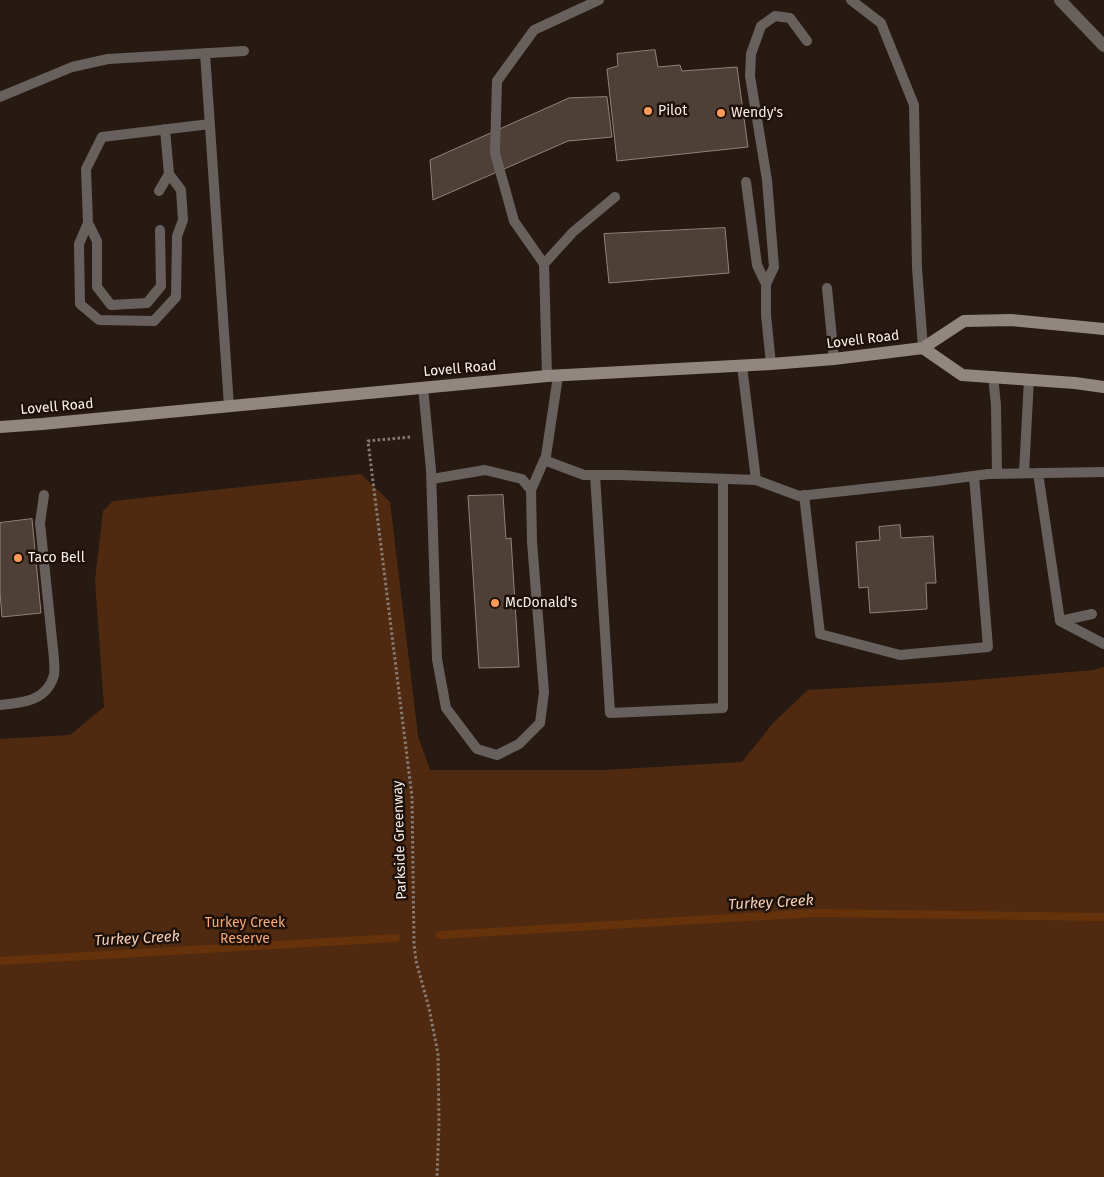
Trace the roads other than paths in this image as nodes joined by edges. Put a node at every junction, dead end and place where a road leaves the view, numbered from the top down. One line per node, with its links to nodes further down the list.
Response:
1 (599, 0): 17 (lane)
2 (851, 0): 21 (lane)
3 (1060, 0): 5 (street)
4 (807, 41): 18 (lane)
5 (1104, 46)
6 (244, 51): 7 (lane)
7 (205, 53): 8 (lane); 9 (lane)
8 (0, 97)
9 (210, 124): 10 (lane); 30 (lane)
10 (165, 129): 11 (lane); 15 (lane)
11 (169, 174): 13 (lane); 15 (lane)
12 (746, 182): 18 (lane)
13 (159, 191)
14 (616, 198): 17 (lane)
15 (88, 222): 16 (lane)
16 (160, 230)
17 (544, 264): 25 (lane)
18 (766, 284): 23 (lane)
19 (827, 288): 22 (lane)
20 (1104, 329): 21 (main road, Lovell Road)
21 (923, 348): 22 (main road, Lovell Road); 26 (main road)
22 (834, 359): 23 (main road, Lovell Road)
23 (771, 364): 24 (main road, Lovell Road)
24 (742, 366): 25 (main road, Lovell Road); 41 (lane)
25 (552, 376): 28 (main road, Lovell Road); 32 (lane)
26 (993, 376): 27 (main road); 36 (lane)
27 (1029, 379): 29 (main road); 34 (lane)
28 (423, 387): 30 (main road, Lovell Road); 40 (lane)
29 (1104, 387)
30 (229, 406): 31 (main road, Lovell Road)
31 (0, 427)
32 (544, 460): 37 (lane); 42 (lane)
33 (1104, 472): 35 (lane)
34 (1024, 473): 35 (lane); 36 (lane)
35 (1038, 473): 46 (lane)
36 (997, 474): 38 (lane)
37 (595, 475): 39 (lane); 39 (lane)
38 (974, 476): 44 (lane); 44 (lane)
39 (723, 479): 41 (lane)
40 (432, 480): 42 (lane); 42 (lane)
41 (756, 480): 44 (lane)
42 (531, 490)
43 (44, 495): 48 (lane)
44 (804, 495)
45 (1092, 614): 46 (lane)
46 (1060, 621): 47 (lane)
47 (1104, 644)
48 (0, 705)

